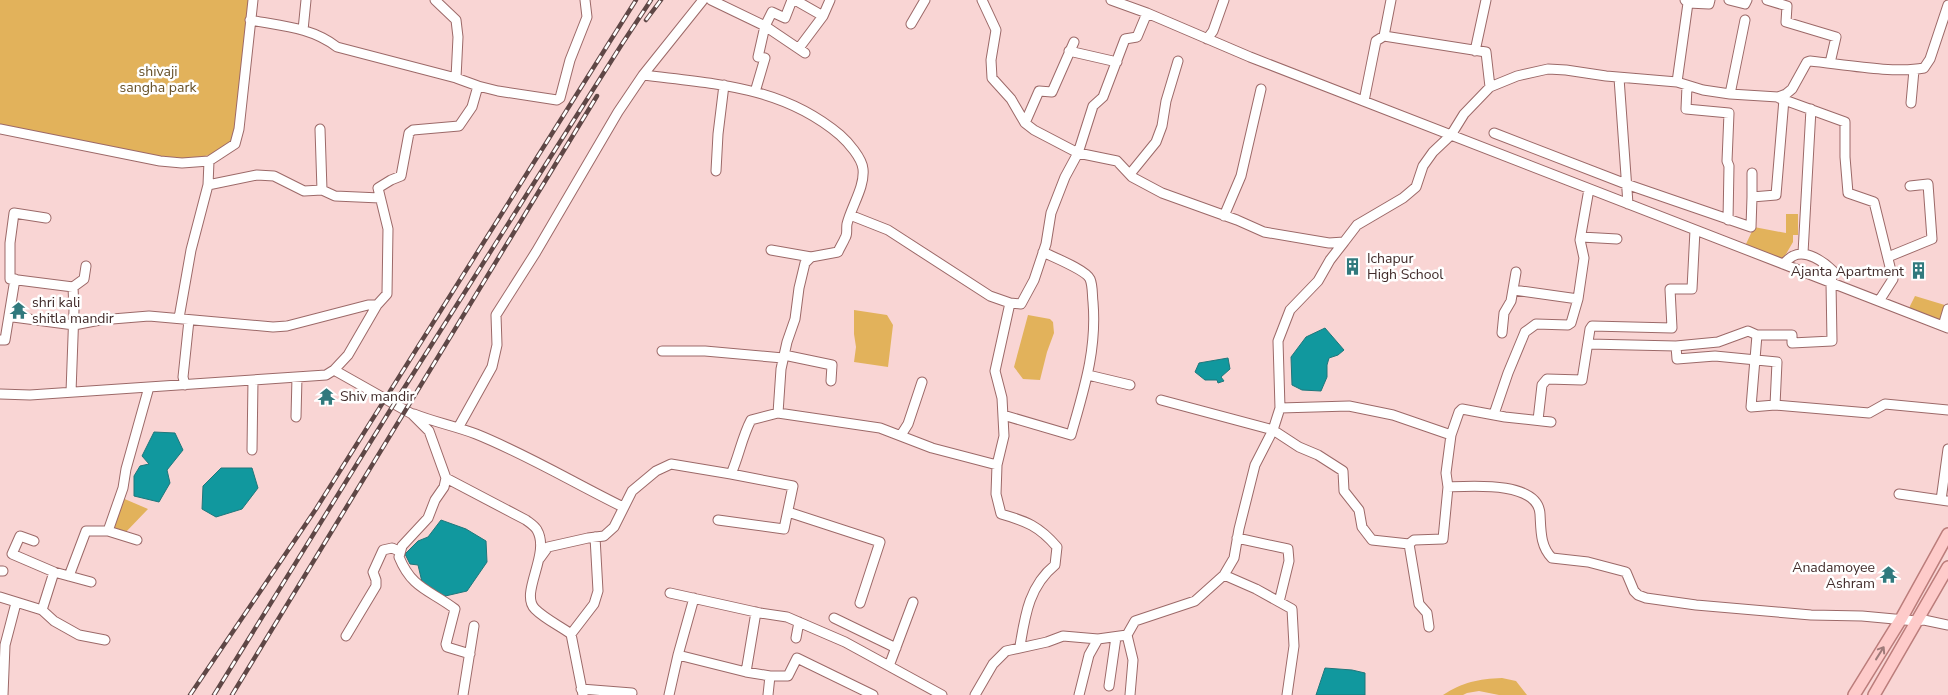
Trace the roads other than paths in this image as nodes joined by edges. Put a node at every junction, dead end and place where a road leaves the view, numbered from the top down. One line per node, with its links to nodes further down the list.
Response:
1 (253, 0): 24 (street)
2 (306, 0): 28 (street)
3 (435, 0): 39 (street)
4 (585, 0): 43 (street)
5 (703, 0): 38 (street)
6 (711, 0): 27 (street)
7 (793, 0): 23 (street); 27 (street)
8 (830, 0): 23 (street)
9 (925, 0): 26 (street)
10 (982, 0): 53 (street)
11 (1111, 0): 20 (street)
12 (1224, 0): 30 (street)
13 (1390, 0): 29 (street)
14 (1486, 0): 33 (street)
15 (1710, 0): 19 (street)
16 (1729, 0): 17 (street)
17 (1747, 0)
18 (1767, 0): 36 (street)
19 (1686, 1): 41 (street)
20 (1121, 2): 22 (street)
21 (1948, 5): 37 (street)
22 (1147, 13): 30 (street); 35 (street)
23 (822, 16): 27 (street)
24 (250, 20): 28 (street); 59 (street)
25 (1745, 20): 48 (street)
26 (911, 24)
27 (766, 26): 47 (street)
28 (303, 30): 39 (street)
29 (1384, 36): 33 (street); 50 (street)
30 (1207, 39): 50 (street)
31 (1074, 42): 32 (street)
32 (1069, 51): 35 (street); 53 (street)
33 (1476, 51): 45 (street)
34 (1178, 61): 62 (street)
35 (1117, 62): 58 (street)
36 (1830, 63): 37 (street); 49 (street)
37 (1914, 70): 51 (street)
38 (643, 75): 42 (street); 131 (street)
39 (456, 78): 43 (street)
40 (1619, 78): 41 (street); 45 (street); 63 (street)
41 (1677, 82): 44 (street)
42 (724, 85): 47 (street); 60 (street)
43 (478, 86): 69 (street)
44 (1686, 86): 48 (street); 74 (street)
45 (1490, 87): 57 (street)
46 (1261, 89): 72 (street)
47 (755, 92): 71 (street)
48 (1730, 94): 49 (street)
49 (1781, 98): 52 (street); 68 (street)
50 (1364, 101): 57 (street)
51 (1911, 103)
52 (1811, 109): 81 (street); 83 (street)
53 (1026, 123): 58 (street)
54 (0, 129): 59 (street)
55 (320, 130): 67 (street)
56 (1494, 133): 63 (street)
57 (1451, 135): 66 (street); 78 (street)
58 (1078, 153): 62 (street); 80 (street)
59 (209, 161): 64 (street)
60 (716, 171)
61 (1752, 173): 68 (street)
62 (1130, 174): 72 (street)
63 (1626, 184): 70 (street); 74 (street)
64 (208, 185): 67 (street); 97 (street)
65 (1910, 186): 83 (street)
66 (1589, 189): 70 (street); 76 (street)
67 (322, 190): 69 (street)
68 (1752, 197): 74 (street)
69 (380, 198): 94 (street)
70 (1628, 204): 75 (street)
71 (850, 215): 82 (street); 93 (street)
72 (1224, 216): 78 (street)
73 (46, 218): 87 (street)
74 (1728, 220)
75 (1695, 230): 84 (street); 104 (street)
76 (1581, 237): 77 (street); 91 (street)
77 (1617, 239)
78 (1344, 242): 122 (street)
79 (771, 250): 82 (street)
80 (1044, 252): 93 (street); 110 (street)
81 (1803, 254): 84 (street); 88 (street)
82 (811, 257): 107 (street)
83 (1888, 257): 92 (street)
84 (1783, 264): 88 (street)
85 (86, 266): 89 (street)
86 (1516, 272): 90 (street)
87 (8, 278): 89 (street); 103 (street)
88 (1831, 283): 92 (street); 102 (street)
89 (72, 287): 99 (street)
90 (1514, 290): 91 (street); 101 (street)
91 (1578, 299): 126 (street)
92 (1879, 301): 100 (street)
93 (1010, 303): 127 (street)
94 (377, 305): 98 (street); 109 (street)
95 (1948, 309): 100 (street)
96 (13, 317): 99 (street)
97 (178, 318): 98 (street); 99 (street)
98 (189, 320): 115 (street)
99 (74, 325): 118 (street)
100 (1945, 327)
101 (1502, 333)
102 (1757, 334): 105 (street); 108 (street)
103 (0, 340)
104 (1588, 344): 105 (street); 129 (street)
105 (1676, 346): 108 (street)
106 (662, 351): 107 (street)
107 (784, 356): 113 (street); 125 (street)
108 (1754, 360): 121 (street); 121 (street)
109 (334, 370): 111 (street); 123 (street)
110 (1088, 375): 116 (street); 127 (street)
111 (297, 377): 112 (street); 128 (street)
112 (253, 380): 115 (street); 136 (street)
113 (831, 381)
114 (922, 382): 133 (street)
115 (185, 384): 117 (street)
116 (1130, 385)
117 (149, 387): 118 (street); 146 (street)
118 (71, 392): 119 (street)
119 (0, 394)
120 (1161, 400): 132 (street)
121 (1775, 405): 124 (street)
122 (1280, 408): 132 (street); 134 (street)
123 (404, 410): 131 (street); 139 (street)
124 (1948, 410)
125 (778, 413): 133 (street); 138 (street)
126 (1494, 414): 129 (street); 134 (street)
127 (1003, 415): 137 (street)
128 (296, 417)
129 (1538, 420): 130 (street)
130 (1551, 422)
131 (458, 428): 143 (street)
132 (1273, 430): 149 (street); 152 (street)
133 (901, 435): 137 (street)
134 (1452, 435): 140 (street)
135 (1948, 449): 142 (street)
136 (252, 450)
137 (997, 465): 183 (street)
138 (731, 474): 143 (street); 144 (street)
139 (446, 478): 153 (street); 154 (street)
140 (1448, 488): 152 (street); 170 (street)
141 (1899, 494): 142 (street)
142 (1944, 500)
143 (623, 507): 148 (street)
144 (788, 512): 145 (street); 163 (street)
145 (718, 520)
146 (108, 531): 150 (street); 158 (street)
147 (1948, 534): 170 (main road)
148 (595, 537): 154 (street); 176 (street)
149 (1237, 538): 157 (street); 165 (street)
150 (137, 540)
151 (34, 541): 156 (street)
152 (1409, 544): 175 (street)
153 (399, 551): 178 (street); 185 (street)
154 (540, 558): 176 (street)
155 (1948, 567): 171 (main road)
156 (54, 572): 158 (street); 167 (street)
157 (1224, 575): 165 (street); 177 (street)
158 (69, 576): 159 (street)
159 (91, 582)
160 (670, 593): 162 (street)
161 (0, 597): 166 (street)
162 (694, 598): 168 (street); 186 (street)
163 (860, 602)
164 (913, 602): 184 (street)
165 (1279, 602): 202 (street)
166 (16, 603): 167 (street); 193 (street)
167 (42, 610): 182 (street)
168 (756, 612): 172 (street); 188 (street)
169 (834, 618): 184 (street)
170 (1901, 619): 171 (street); 203 (main road, one-way to 170)
171 (1916, 621): 173 (street); 204 (main road)
172 (799, 622): 180 (street); 187 (street)
173 (1948, 625)
174 (474, 626): 185 (street)
175 (1429, 627)
176 (571, 634): 191 (street)
177 (1127, 635): 179 (street); 201 (street)
178 (346, 636)
179 (1116, 637): 181 (street); 190 (street)
180 (796, 638)
181 (1098, 639): 183 (street); 200 (street)
182 (105, 640)
183 (1020, 646): 199 (street)
184 (896, 648): 187 (street)
185 (470, 654): 194 (street)
186 (678, 655): 188 (street); 195 (street)
187 (889, 666): 198 (street)
188 (746, 672): 189 (street)
189 (770, 676): 196 (street); 197 (street)
190 (1108, 686)
191 (582, 692): 192 (street)
192 (632, 693)
193 (3, 695)
194 (463, 695)
195 (669, 695)
196 (768, 695)
197 (873, 695)
198 (942, 695)
199 (975, 695)
200 (1079, 695)
201 (1130, 695)
202 (1287, 695)
203 (1854, 695)
204 (1874, 695)

